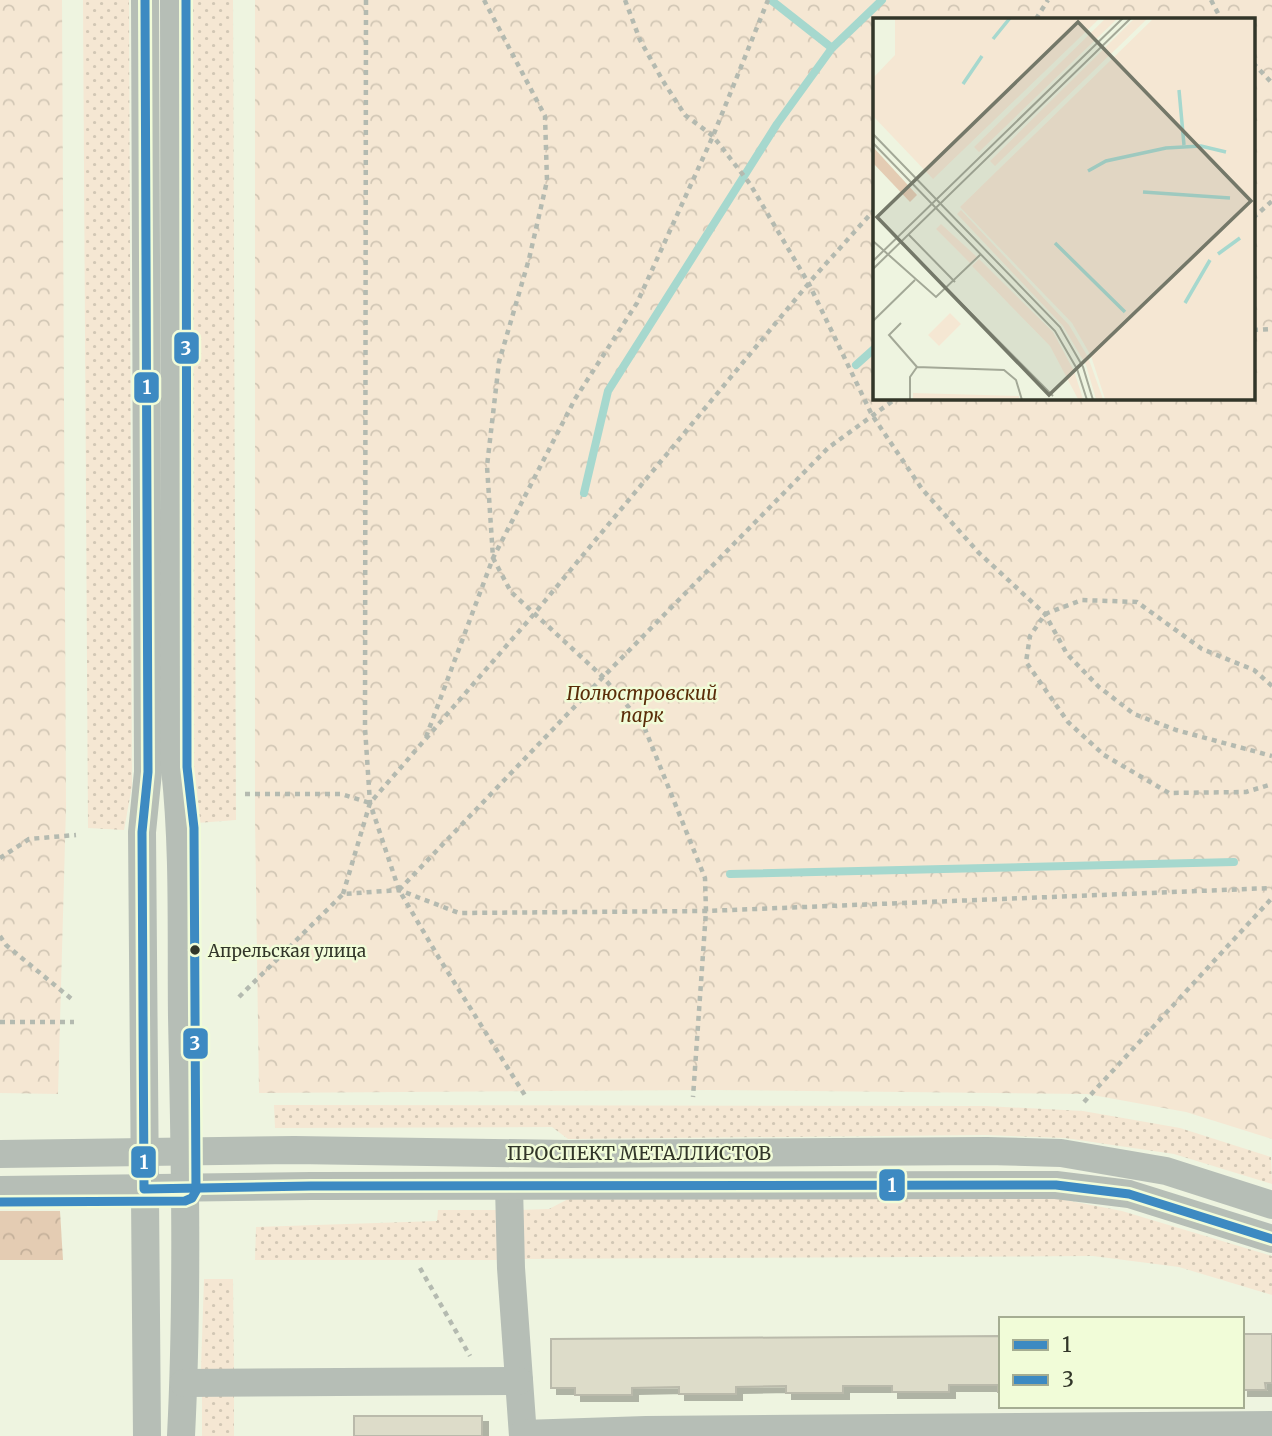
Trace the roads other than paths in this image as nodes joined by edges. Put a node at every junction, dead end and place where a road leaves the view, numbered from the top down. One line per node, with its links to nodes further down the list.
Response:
1 (145, 0): 3 (street)
2 (174, 0): 4 (street)
3 (144, 1152): 4 (street, ПРОСПЕКТ МЕТАЛЛИСТОВ); 5 (street, ПРОСПЕКТ МЕТАЛЛИСТОВ); 7 (street)
4 (184, 1152): 8 (street); 10 (street, ПРОСПЕКТ МЕТАЛЛИСТОВ)
5 (0, 1154)
6 (509, 1186): 8 (street, ПРОСПЕКТ МЕТАЛЛИСТОВ); 11 (street, ПРОСПЕКТ МЕТАЛЛИСТОВ); 12 (street)
7 (144, 1189): 8 (street, ПРОСПЕКТ МЕТАЛЛИСТОВ); 9 (street, ПРОСПЕКТ МЕТАЛЛИСТОВ); 16 (street)
8 (184, 1189): 13 (street)
9 (0, 1190)
10 (1272, 1205)
11 (1272, 1239)
12 (519, 1381): 13 (street); 15 (street)
13 (184, 1383): 17 (street)
14 (1272, 1425): 15 (street)
15 (523, 1435)
16 (147, 1436)
17 (181, 1436)

